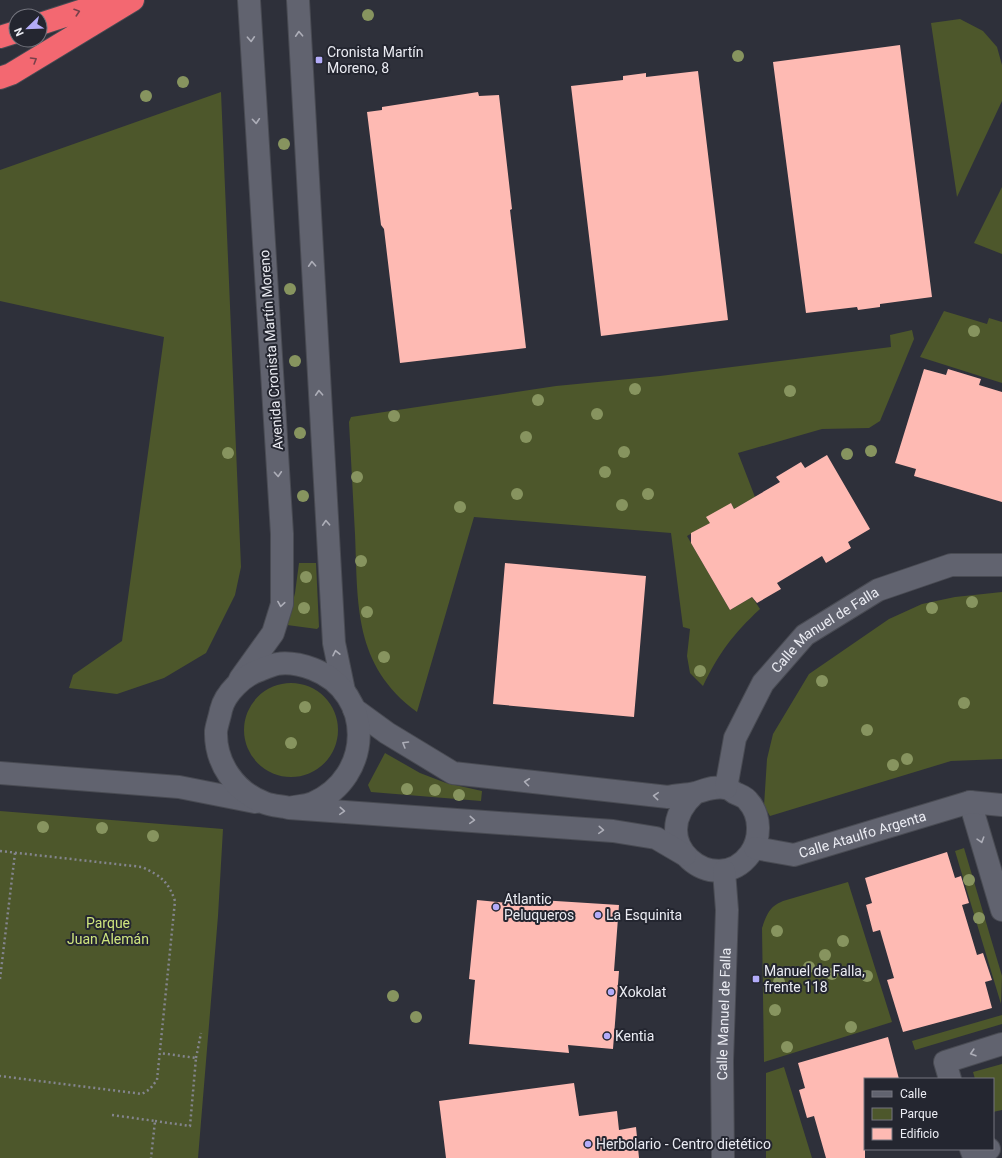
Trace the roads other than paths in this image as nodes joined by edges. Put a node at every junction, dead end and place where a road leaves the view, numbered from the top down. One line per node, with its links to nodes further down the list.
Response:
1 (114, 0): 5 (highway, one-way to 1)
2 (133, 0): 6 (highway, one-way to 2)
3 (249, 0): 8 (street, Avenida Cronista Martín Moreno, one-way to 8)
4 (298, 0): 9 (street, one-way to 4)
5 (48, 21)
6 (0, 78)
7 (1002, 565): 11 (street, Calle Manuel de Falla)
8 (235, 687): 9 (street); 14 (street)
9 (349, 700): 12 (street, one-way to 9); 16 (street)
10 (0, 773): 14 (street)
11 (726, 788): 12 (street); 17 (street)
12 (695, 793): 18 (street)
13 (970, 802): 15 (street, Calle Ataulfo Argenta); 17 (street, Calle Ataulfo Argenta); 20 (street, one-way to 20)
14 (266, 804): 16 (street)
15 (1002, 805)
16 (289, 808): 18 (street, one-way to 18)
17 (755, 848): 19 (street)
18 (685, 855): 19 (street)
19 (724, 870): 25 (street, Calle Manuel de Falla)
20 (1002, 910)
21 (1002, 1044): 22 (street, one-way to 22)
22 (950, 1078)
23 (971, 1150): 24 (street)
24 (986, 1150)
25 (723, 1158)

